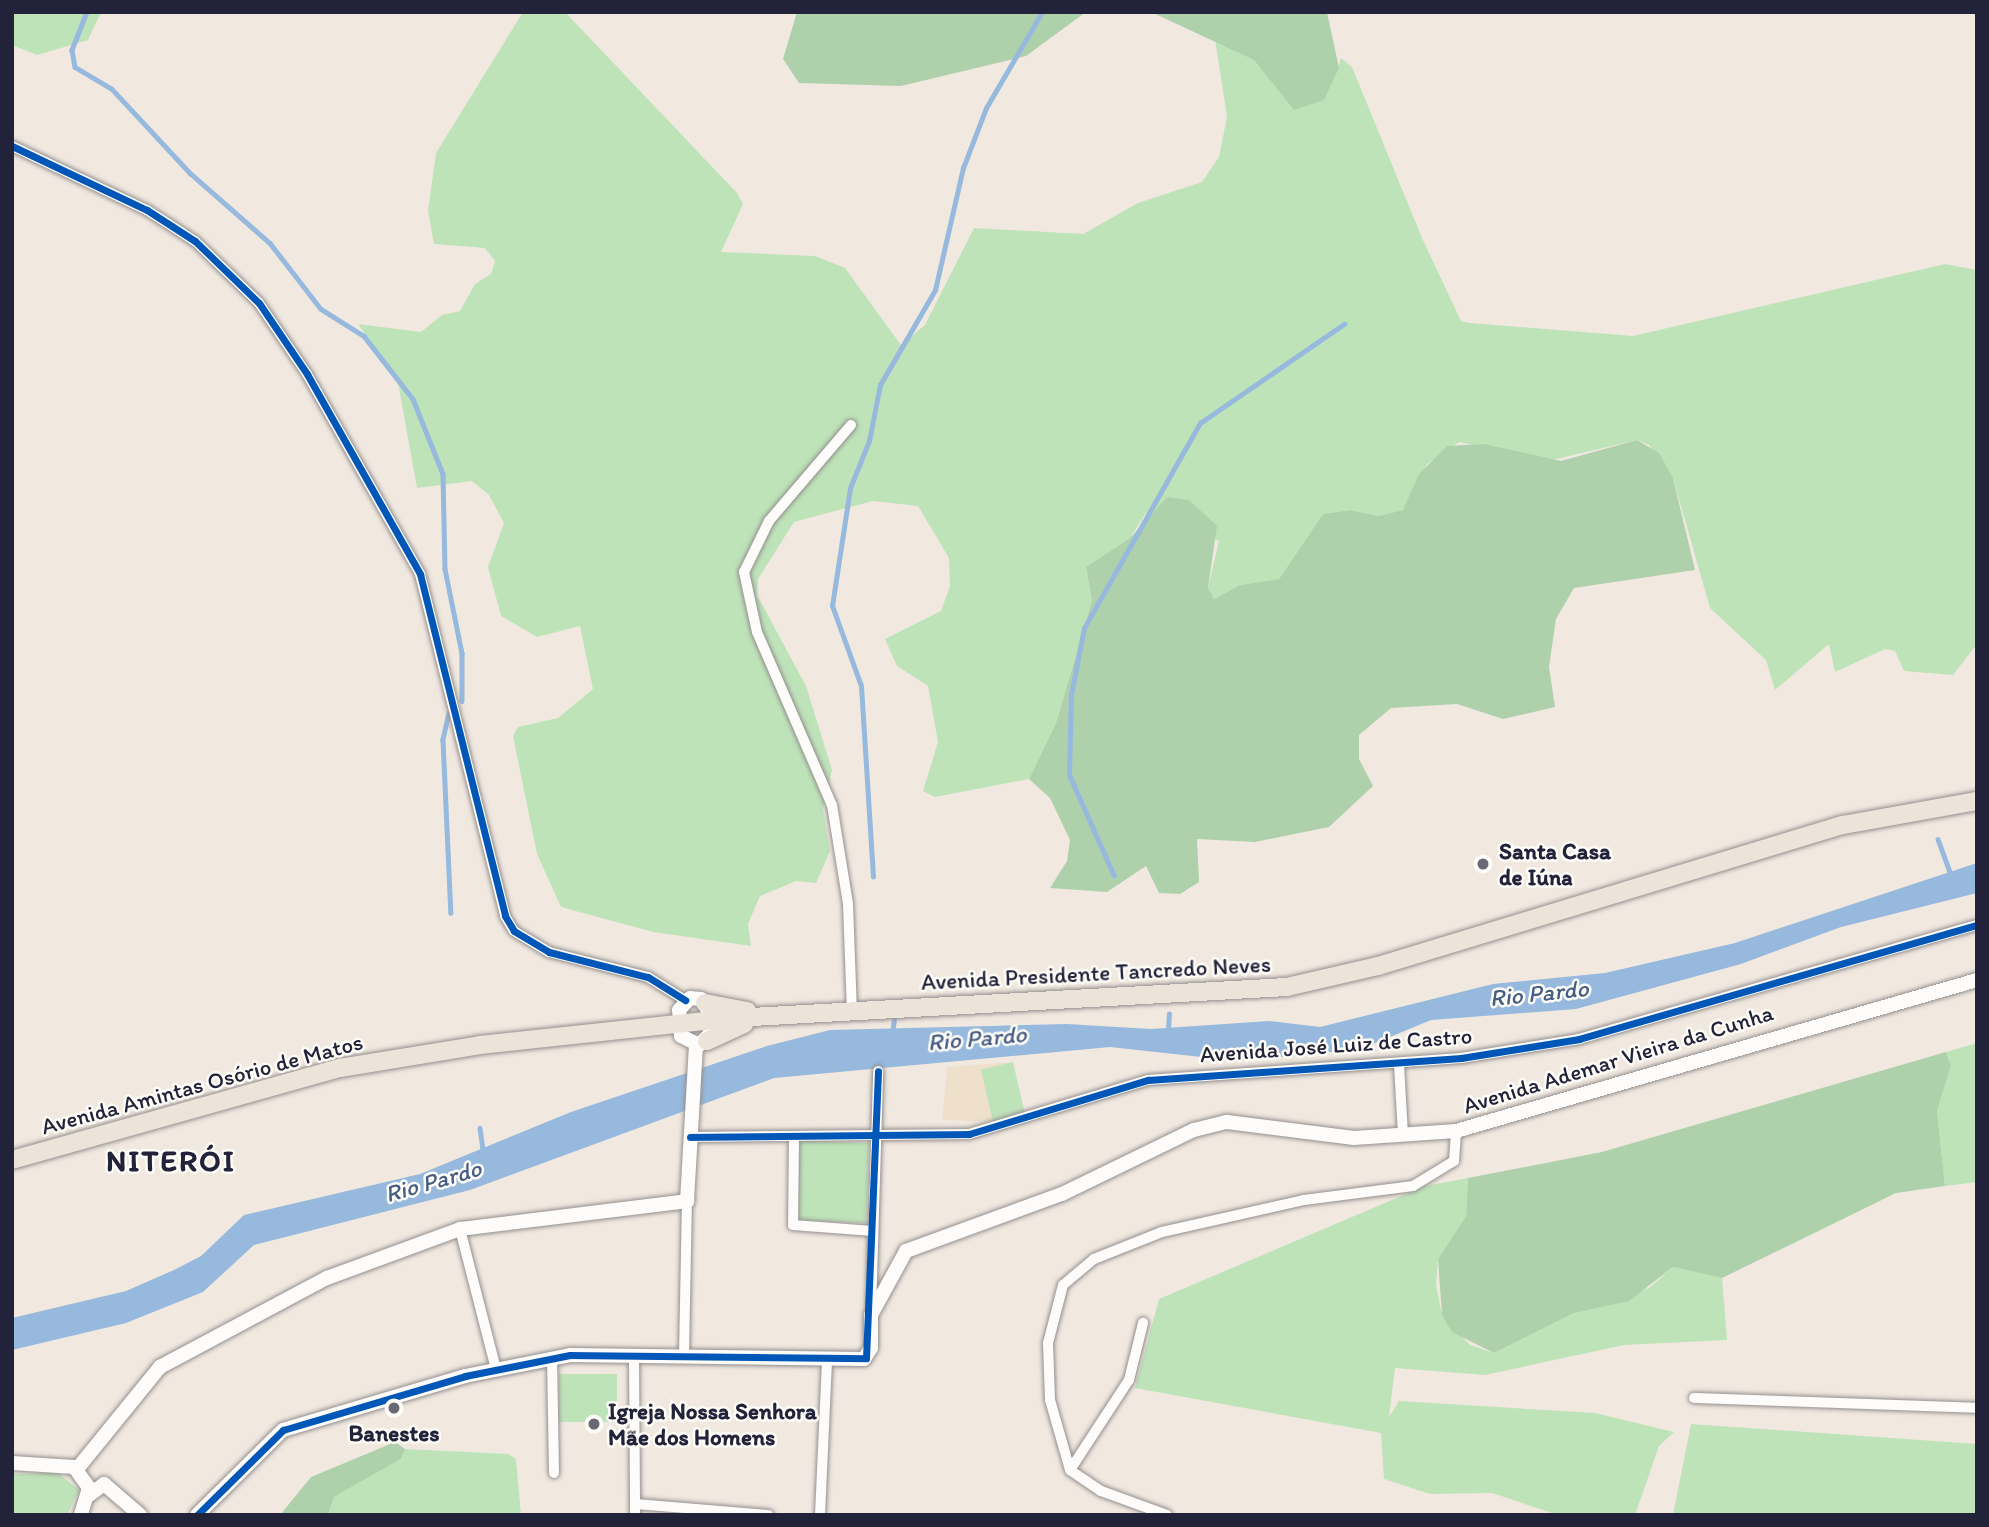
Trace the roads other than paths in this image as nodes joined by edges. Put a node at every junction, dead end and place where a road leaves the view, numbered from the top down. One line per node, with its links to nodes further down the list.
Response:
1 (12, 146): 6 (street)
2 (851, 425): 8 (street)
3 (1977, 802): 8 (main road, Avenida Presidente Tancredo Neves)
4 (1977, 925): 12 (street, Avenida José Luiz de Castro)
5 (1977, 980): 14 (street, Avenida Ademar Vieira da Cunha)
6 (685, 1000): 7 (street); 10 (street)
7 (705, 1003): 9 (main road); 10 (street)
8 (852, 1011): 9 (main road, Avenida Presidente Tancredo Neves)
9 (778, 1016): 10 (main road, Avenida Presidente Tancredo Neves); 11 (main road)
10 (696, 1022): 11 (street); 11 (street); 19 (main road, Avenida Amintas Osório de Matos)
11 (701, 1043): 18 (street)
12 (1399, 1065): 15 (street, Avenida José Luiz de Castro); 16 (street)
13 (877, 1071): 15 (street)
14 (1457, 1131): 16 (street, Avenida Ademar Vieira da Cunha); 34 (street)
15 (876, 1134): 17 (street, Avenida José Luiz de Castro); 22 (street)
16 (1403, 1135): 23 (street, Avenida Ademar Vieira da Cunha)
17 (794, 1136): 18 (street, Avenida José Luiz de Castro); 22 (street)
18 (690, 1137): 20 (street)
19 (12, 1160)
20 (687, 1201): 21 (street); 26 (street)
21 (460, 1229): 29 (street); 33 (street)
22 (873, 1231): 23 (street)
23 (871, 1315): 28 (street)
24 (1143, 1323): 34 (street)
25 (634, 1355): 26 (street); 27 (street); 37 (street)
26 (684, 1355): 28 (street)
27 (552, 1357): 29 (street); 35 (street)
28 (827, 1359): 42 (street)
29 (496, 1369): 40 (street)
30 (1694, 1398): 31 (street)
31 (1977, 1408)
32 (12, 1463): 33 (street)
33 (77, 1469): 36 (street)
34 (1070, 1470): 43 (street)
35 (554, 1473)
36 (89, 1495): 38 (street); 39 (street)
37 (635, 1509): 41 (street)
38 (81, 1515)
39 (140, 1515)
40 (197, 1515)
41 (769, 1515)
42 (820, 1515)
43 (1167, 1515)

